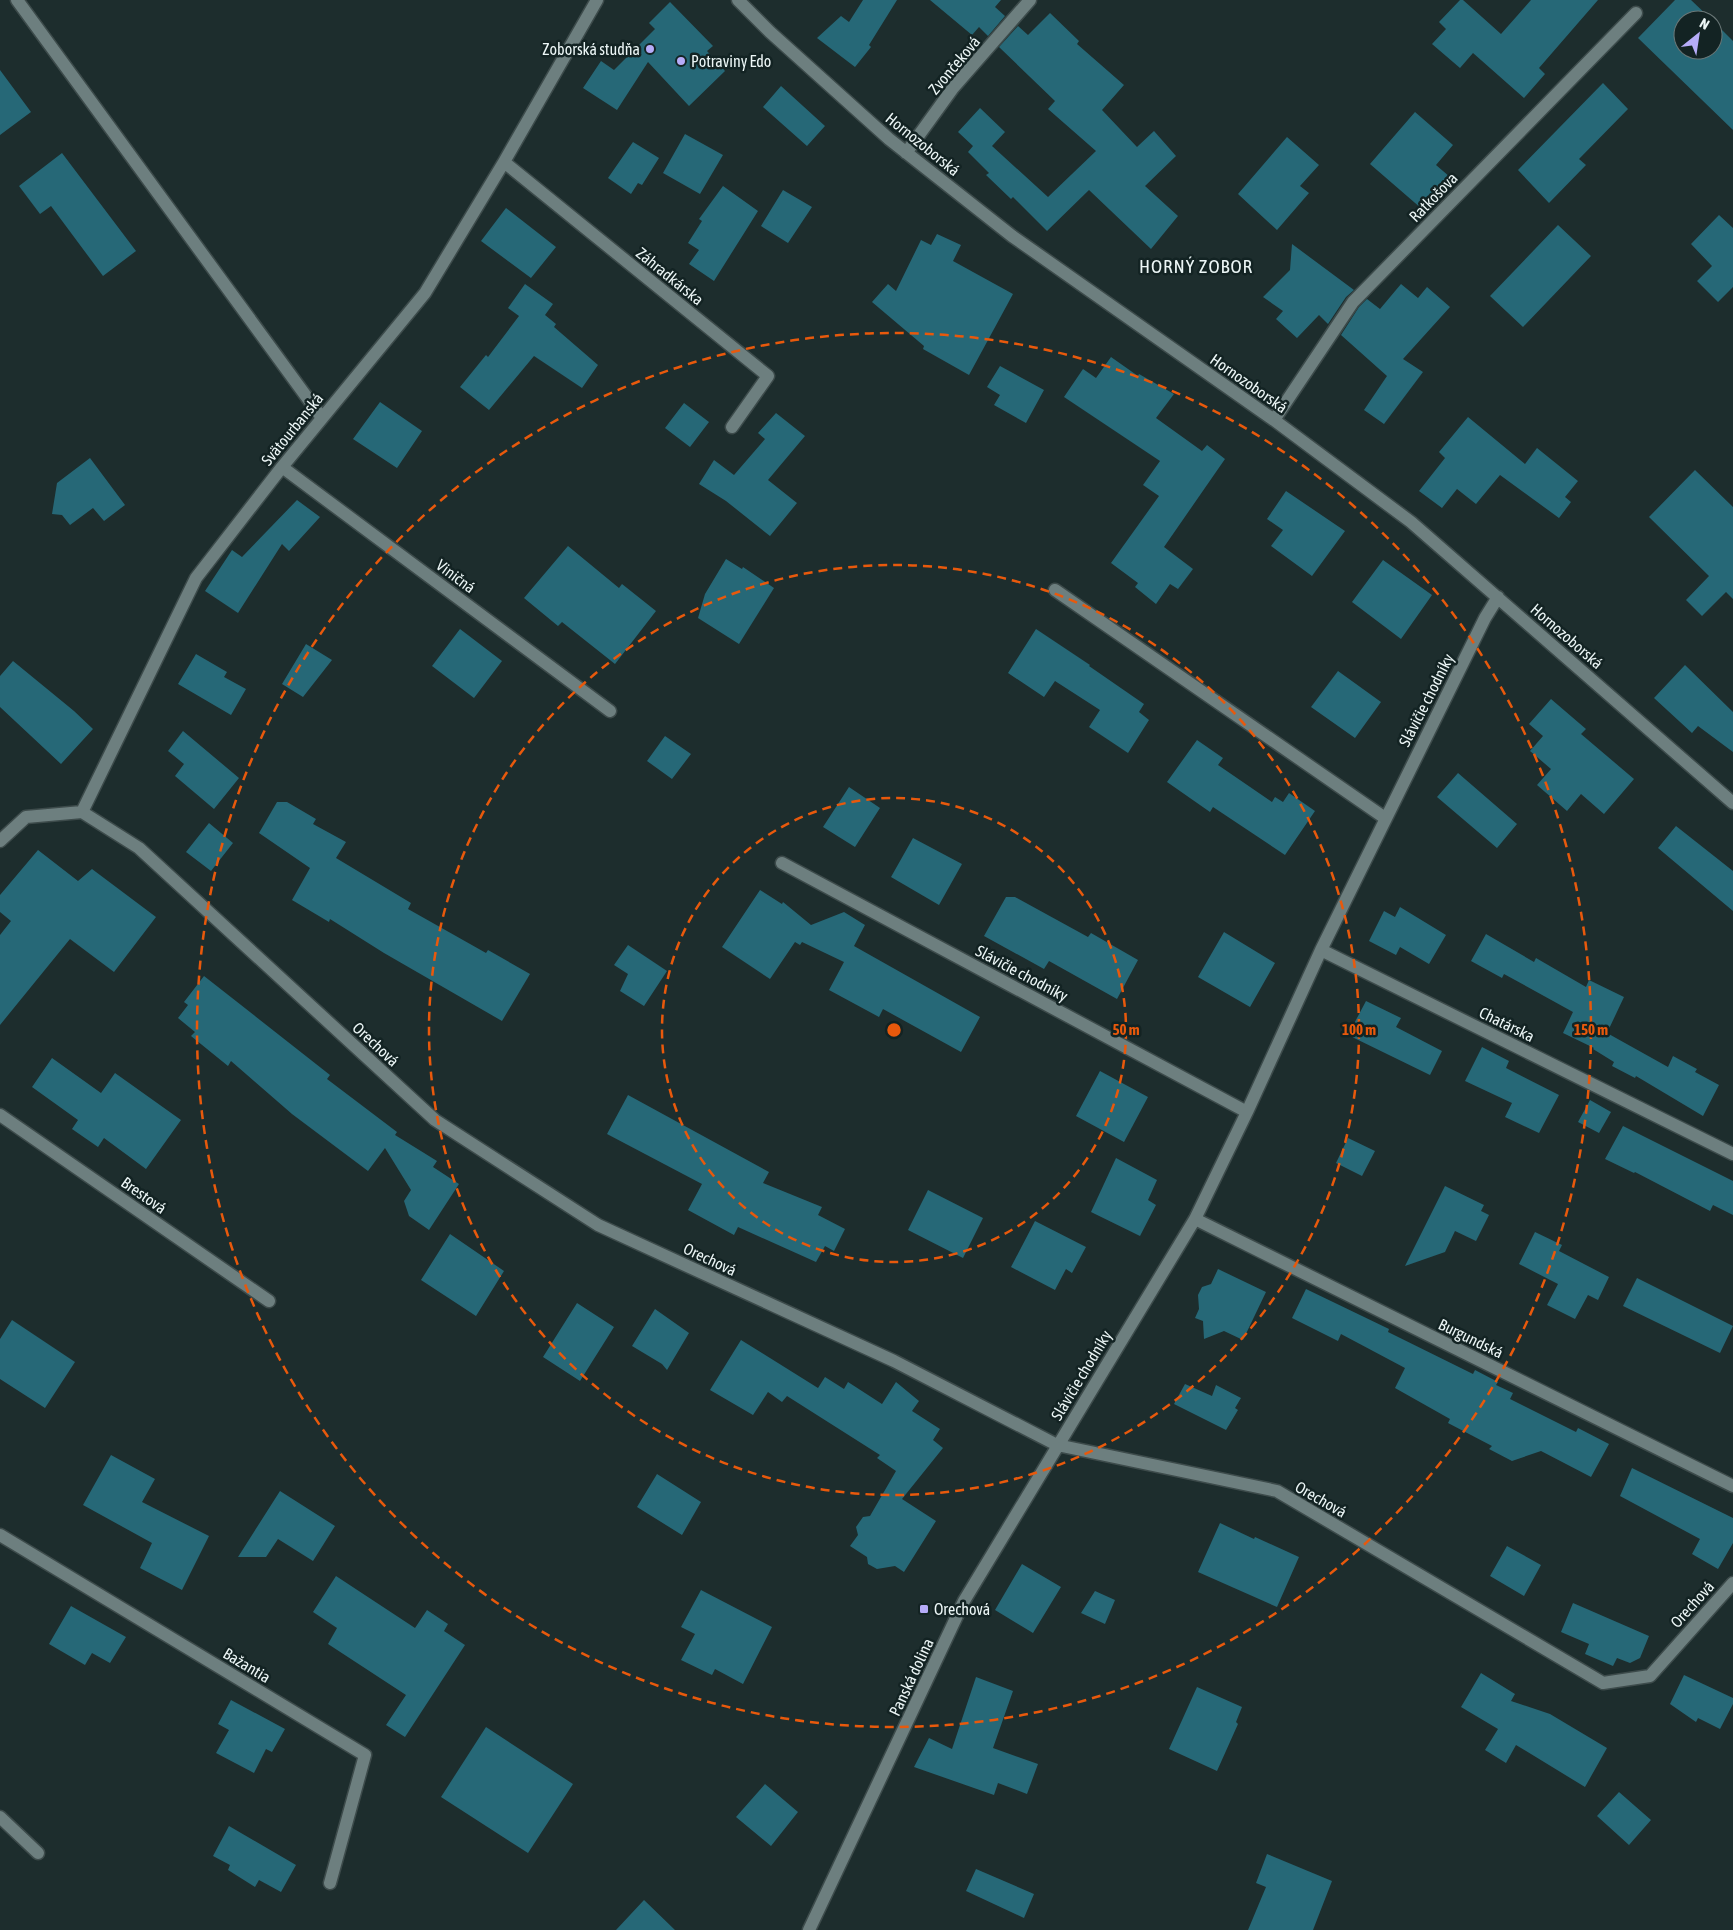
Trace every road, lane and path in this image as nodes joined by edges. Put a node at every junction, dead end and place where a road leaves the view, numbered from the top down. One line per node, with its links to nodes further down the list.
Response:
1 (17, 0): 8 (street)
2 (597, 0): 7 (street, Svätourbanská)
3 (738, 0): 6 (street, Hornozoborská)
4 (1030, 0): 6 (street, Zvončeková)
5 (1636, 13): 9 (street, Ratkošova)
6 (906, 152): 9 (street, Hornozoborská)
7 (504, 162): 8 (street, Svätourbanská); 10 (street, Záhradkárska)
8 (322, 418): 11 (street, Svätourbanská)
9 (1274, 420): 13 (street, Hornozoborská)
10 (732, 427)
11 (282, 467): 14 (street, Viničná); 16 (street, Svätourbanská)
12 (1055, 590): 17 (street)
13 (1498, 597): 15 (street, Hornozoborská); 17 (street, Slávičie chodníky)
14 (610, 711)
15 (1733, 803)
16 (82, 812): 18 (street); 26 (street, Orechová)
17 (1385, 818): 20 (street, Slávičie chodníky)
18 (0, 841)
19 (782, 863): 21 (street, Slávičie chodníky)
20 (1321, 950): 21 (street, Slávičie chodníky); 23 (street, Chatárska)
21 (1247, 1112): 24 (street, Slávičie chodníky)
22 (0, 1115): 25 (street, Brestová)
23 (1733, 1154)
24 (1194, 1219): 26 (street, Slávičie chodníky); 27 (street, Burgundská)
25 (269, 1301)
26 (1057, 1445): 29 (street, Orechová); 33 (street, Panská dolina)
27 (1733, 1486)
28 (0, 1535): 32 (street, Bažantia)
29 (1733, 1583)
30 (0, 1817): 31 (street)
31 (38, 1853)
32 (330, 1883)
33 (809, 1930)

